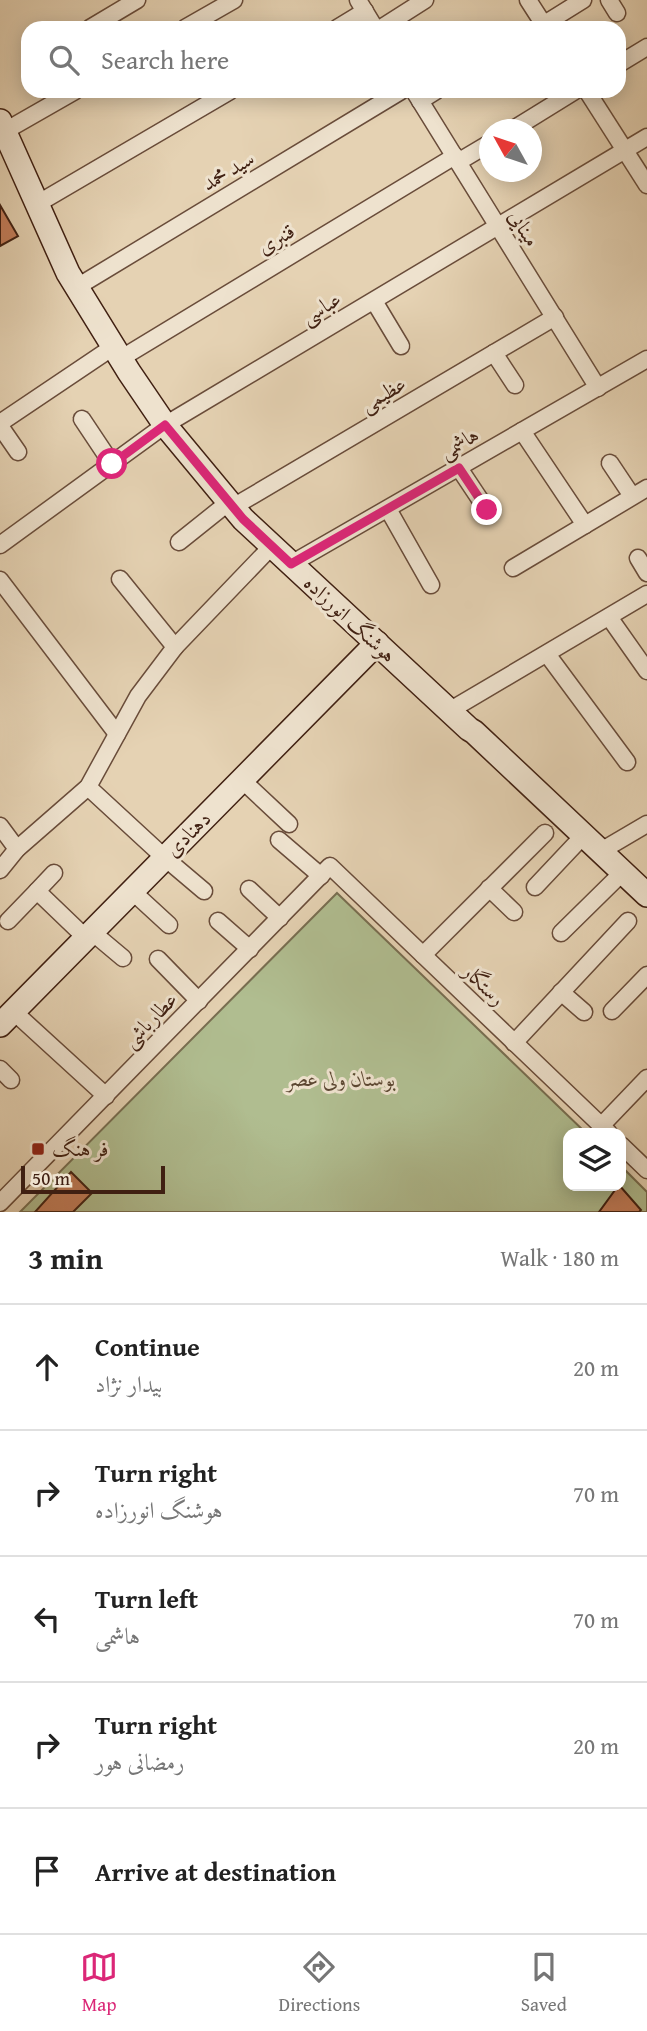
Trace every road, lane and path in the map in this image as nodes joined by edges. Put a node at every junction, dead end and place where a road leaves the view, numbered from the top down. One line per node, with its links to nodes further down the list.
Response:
1 (137, 0): 7 (street)
2 (234, 0): 8 (street)
3 (425, 0): 11 (street)
4 (528, 0): 12 (street)
5 (583, 0): 13 (street)
6 (362, 6): 9 (street); 10 (street)
7 (102, 21)
8 (197, 21)
9 (345, 21)
10 (373, 21)
11 (390, 21)
12 (539, 21)
13 (551, 21)
14 (647, 47): 15 (street)
15 (626, 60)
16 (60, 98): 23 (street)
17 (218, 98): 29 (street)
18 (389, 98): 31 (street, سید محمد)
19 (418, 98): 27 (street, مینایی)
20 (564, 98): 22 (street)
21 (592, 98): 26 (street)
22 (530, 119)
23 (2, 126): 29 (main road, هوشنگ انورزاده)
24 (647, 138): 26 (street, عباسی)
25 (479, 148): 27 (street, قنبری)
26 (625, 150): 28 (street); 30 (street, عباسی)
27 (457, 159): 30 (street, مینایی); 35 (street, قنبری)
28 (647, 185)
29 (37, 204): 31 (main road, هوشنگ انورزاده)
30 (498, 226): 32 (street, عباسی); 33 (street, مینایی)
31 (76, 287): 35 (main road, هوشنگ انورزاده)
32 (374, 300): 34 (street); 42 (street, عباسی)
33 (555, 317): 36 (street, عظیمی); 39 (street, مینایی)
34 (401, 346)
35 (117, 353): 41 (street, قنبری); 42 (main road, هوشنگ انورزاده)
36 (494, 353): 38 (street); 50 (street, عظیمی)
37 (647, 359): 39 (street, هاشمی)
38 (515, 385)
39 (598, 388): 43 (street, هاشمی)
40 (82, 419): 46 (street)
41 (0, 424): 44 (street)
42 (165, 425): 46 (street, عباسی); 50 (main road, هوشنگ انورزاده)
43 (522, 431): 47 (street, هاشمی); 53 (street)
44 (18, 452)
45 (610, 463): 49 (street)
46 (112, 464): 55 (street, عباسی)
47 (459, 468): 51 (street, هاشمی); 52 (street)
48 (647, 488): 49 (street)
49 (632, 496): 53 (street)
50 (231, 505): 54 (street, عظیمی); 56 (main road, هوشنگ انورزاده)
51 (387, 509): 58 (street, هاشمی); 63 (street)
52 (487, 510)
53 (585, 525): 59 (street)
54 (179, 542)
55 (0, 545)
56 (272, 546): 58 (main road, هوشنگ انورزاده); 67 (street)
57 (638, 558): 60 (street)
58 (291, 564): 66 (main road, هوشنگ انورزاده)
59 (513, 568)
60 (647, 573)
61 (120, 579): 67 (street)
62 (0, 580): 71 (street)
63 (431, 585)
64 (647, 594): 65 (street)
65 (609, 617): 68 (street); 69 (street)
66 (377, 643): 70 (main road, هوشنگ انورزاده); 73 (main road, دهنادی)
67 (175, 647): 71 (street)
68 (547, 654): 70 (street); 72 (street)
69 (647, 671)
70 (449, 710): 79 (main road, هوشنگ انورزاده)
71 (120, 729): 74 (street)
72 (626, 762)
73 (242, 780): 75 (street); 83 (main road, دهنادی)
74 (88, 786): 81 (street); 83 (street)
75 (289, 824)
76 (647, 824): 82 (street)
77 (0, 826): 81 (street)
78 (545, 833): 89 (street)
79 (584, 835): 82 (main road, هوشنگ انورزاده); 88 (street)
80 (279, 840): 85 (street, رستگار)
81 (17, 849): 84 (street)
82 (601, 851): 86 (main road, هوشنگ انورزاده)
83 (165, 858): 92 (main road, دهنادی); 93 (street)
84 (0, 870)
85 (326, 871): 96 (street, عطارباشی); 104 (street, رستگار)
86 (623, 872): 94 (main road, هوشنگ انورزاده); 101 (street)
87 (54, 873): 91 (street)
88 (535, 887)
89 (489, 888): 95 (street); 104 (street)
90 (249, 889): 96 (street)
91 (37, 891): 97 (street); 102 (street)
92 (132, 891): 100 (street); 102 (main road, دهنادی)
93 (204, 891)
94 (647, 895)
95 (514, 912)
96 (280, 918): 103 (street, عطارباشی)
97 (8, 921)
98 (218, 921): 103 (street)
99 (628, 921): 108 (street)
100 (169, 925)
101 (561, 933)
102 (89, 935): 105 (street); 112 (main road, دهنادی)
103 (250, 949): 109 (street, عطارباشی)
104 (422, 955): 113 (street, رستگار)
105 (123, 958)
106 (158, 959): 109 (street)
107 (647, 975): 111 (street)
108 (561, 992): 110 (street); 113 (street)
109 (199, 1001): 115 (street, عطارباشی)
110 (584, 1012)
111 (612, 1012)
112 (7, 1018): 115 (street)
113 (514, 1043): 116 (street, رستگار)
114 (647, 1078): 117 (street)
115 (106, 1096): 120 (street, عطارباشی)
116 (603, 1128)
117 (607, 1128)
118 (626, 1149): 119 (street)
119 (647, 1170)
120 (0, 1203)

